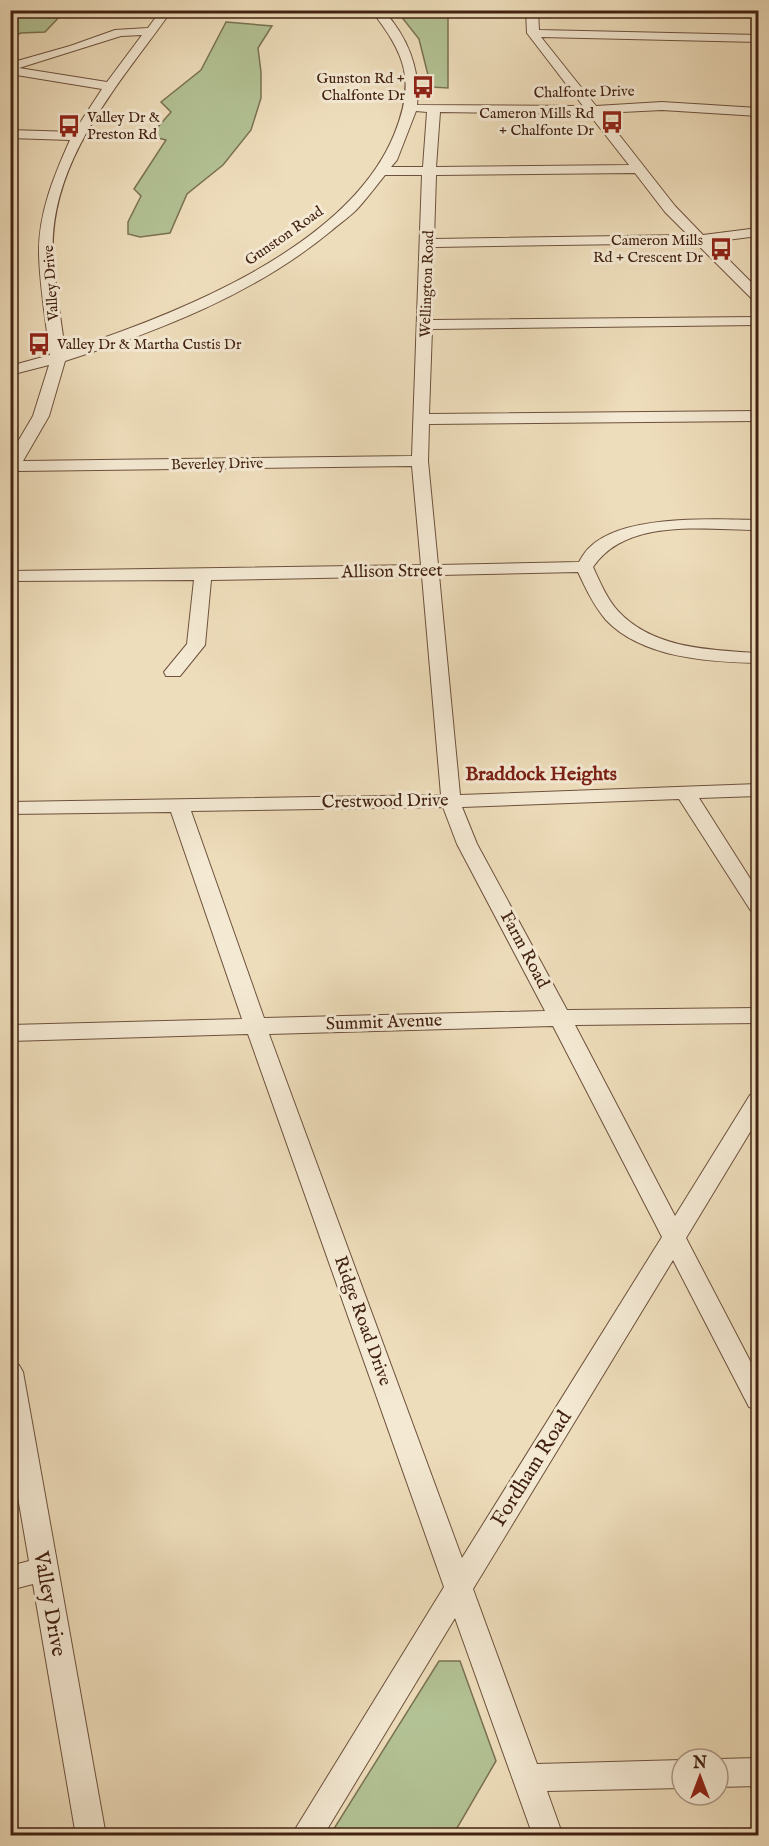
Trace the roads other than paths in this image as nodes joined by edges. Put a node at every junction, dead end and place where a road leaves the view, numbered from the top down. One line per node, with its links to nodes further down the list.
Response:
1 (167, 10): 4 (street, Valley Drive)
2 (376, 10): 9 (street, Gunston Road)
3 (532, 10): 5 (street)
4 (153, 31): 7 (street); 8 (street, Valley Drive)
5 (533, 33): 6 (street); 11 (street)
6 (759, 38)
7 (10, 69): 8 (street)
8 (110, 86): 14 (street, Valley Drive)
9 (410, 108): 10 (street, Chalfonte Drive); 16 (street, Gunston Road)
10 (434, 108): 11 (street, Chalfonte Drive); 17 (street, Wellington Road)
11 (592, 110): 12 (street, Chalfonte Drive); 15 (street)
12 (759, 112)
13 (10, 134): 14 (street)
14 (78, 136): 24 (street, Valley Drive)
15 (637, 170): 17 (street); 19 (street)
16 (384, 171): 17 (street); 24 (street, Gunston Road)
17 (429, 172): 20 (street, Wellington Road)
18 (759, 232): 19 (street)
19 (701, 239): 20 (street); 21 (street)
20 (428, 243): 23 (street, Wellington Road)
21 (759, 297)
22 (759, 321): 23 (street)
23 (425, 325): 27 (street, Wellington Road)
24 (58, 359): 25 (street, Gunston Road); 29 (street, Valley Drive)
25 (10, 371)
26 (759, 416): 27 (street)
27 (422, 419): 28 (street, Wellington Road)
28 (420, 461): 29 (street, Beverley Drive); 32 (street, Farm Road)
29 (12, 468)
30 (759, 525): 31 (street)
31 (584, 567): 32 (street, Allison Street); 35 (street)
32 (430, 571): 33 (street, Allison Street); 39 (street, Farm Road)
33 (203, 575): 34 (street, Allison Street); 36 (street)
34 (10, 576)
35 (759, 658)
36 (173, 672)
37 (759, 790): 38 (street, Crestwood Drive)
38 (686, 794): 39 (street, Crestwood Drive); 42 (street)
39 (451, 801): 40 (street, Crestwood Drive); 44 (street, Farm Road)
40 (180, 805): 41 (street, Crestwood Drive); 45 (street, Ridge Road Drive)
41 (10, 808)
42 (759, 906)
43 (759, 1015): 44 (street, Summit Avenue)
44 (560, 1018): 45 (street, Summit Avenue); 48 (street, Farm Road)
45 (256, 1027): 46 (street, Summit Avenue); 53 (street, Ridge Road Drive)
46 (10, 1033)
47 (759, 1101): 48 (street, Fordham Road)
48 (675, 1237): 50 (street, Farm Road); 53 (street, Fordham Road)
49 (10, 1372): 51 (street, Valley Drive)
50 (759, 1400)
51 (43, 1570): 52 (street); 58 (street, Valley Drive)
52 (10, 1578)
53 (458, 1589): 57 (street, Ridge Road Drive); 59 (street, Fordham Road)
54 (759, 1772): 55 (street)
55 (730, 1773)
56 (670, 1774): 57 (street)
57 (528, 1778): 60 (street, Ridge Road Drive)
58 (91, 1836)
59 (306, 1836)
60 (548, 1836)

